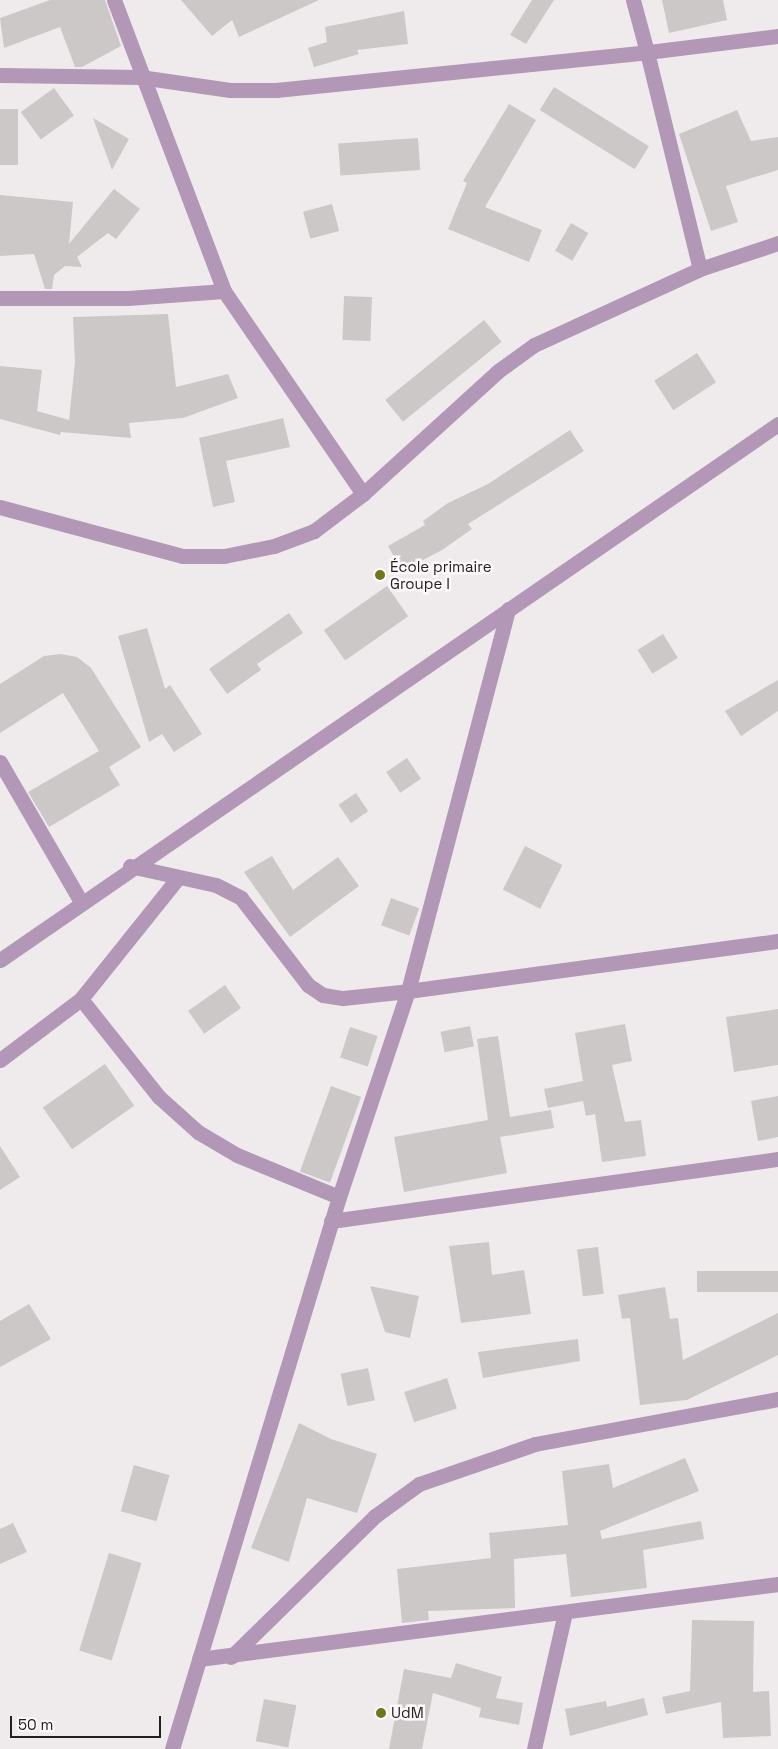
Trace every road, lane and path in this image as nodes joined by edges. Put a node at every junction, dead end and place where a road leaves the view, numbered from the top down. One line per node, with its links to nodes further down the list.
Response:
1 (114, 0): 6 (street)
2 (633, 0): 4 (street)
3 (778, 36): 4 (street)
4 (647, 52): 6 (street); 8 (street)
5 (0, 75): 6 (street)
6 (140, 77): 9 (street)
7 (778, 243): 8 (street)
8 (700, 269): 12 (street)
9 (224, 291): 10 (street); 12 (street)
10 (0, 298)
11 (778, 424): 14 (street)
12 (363, 494): 13 (street)
13 (0, 507)
14 (508, 609): 16 (street); 21 (street)
15 (0, 762): 18 (street)
16 (130, 866): 17 (street); 18 (street)
17 (177, 879): 21 (street); 22 (street)
18 (82, 902): 20 (street)
19 (778, 941): 21 (street)
20 (0, 960)
21 (408, 991): 25 (street)
22 (81, 999): 23 (street); 25 (street)
23 (0, 1060)
24 (778, 1159): 26 (street)
25 (338, 1197): 26 (street)
26 (332, 1222): 31 (street)
27 (778, 1399): 30 (street)
28 (778, 1584): 29 (street)
29 (565, 1613): 30 (street); 33 (street)
30 (231, 1657): 31 (street)
31 (199, 1659): 32 (street)
32 (172, 1749)
33 (534, 1749)

